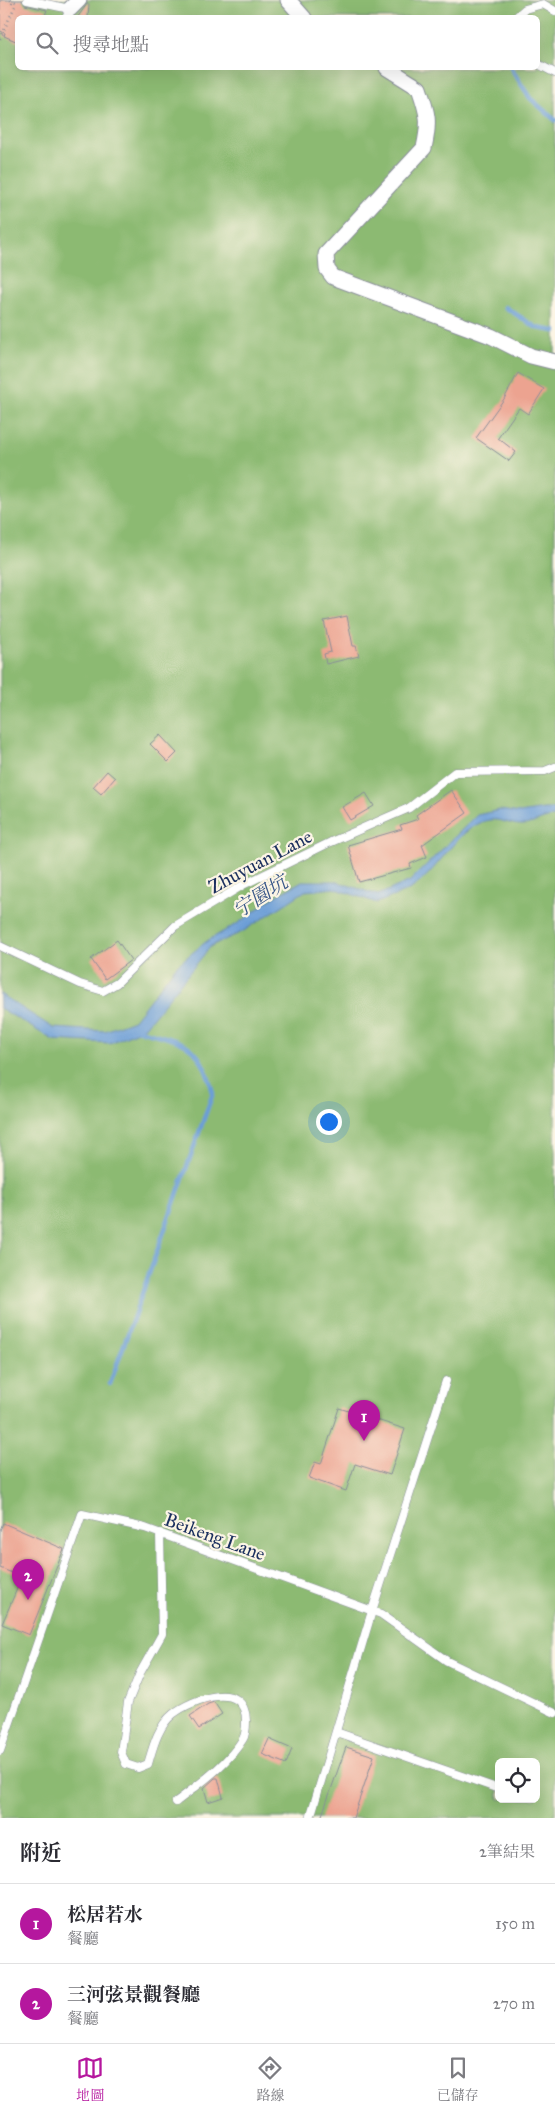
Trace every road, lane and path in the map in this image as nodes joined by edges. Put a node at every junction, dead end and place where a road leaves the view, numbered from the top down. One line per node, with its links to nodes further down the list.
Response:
1 (9, 0): 8 (path)
2 (27, 0): 4 (lane)
3 (288, 0): 6 (street)
4 (71, 9)
5 (555, 12): 7 (lane)
6 (301, 15)
7 (518, 15)
8 (0, 39)
9 (540, 65): 11 (lane)
10 (390, 70): 12 (street)
11 (555, 73)
12 (555, 362)
13 (555, 767): 14 (lane, Zhuyuan Lane)
14 (0, 946)
15 (446, 1381): 17 (lane)
16 (160, 1533): 17 (lane, Beikeng Lane); 20 (lane, Beikeng Lane); 22 (lane)
17 (372, 1611): 18 (lane, Beikeng Lane); 19 (lane)
18 (555, 1713)
19 (336, 1732): 21 (lane); 23 (lane)
20 (0, 1751)
21 (495, 1788)
22 (176, 1802)
23 (310, 1818)

